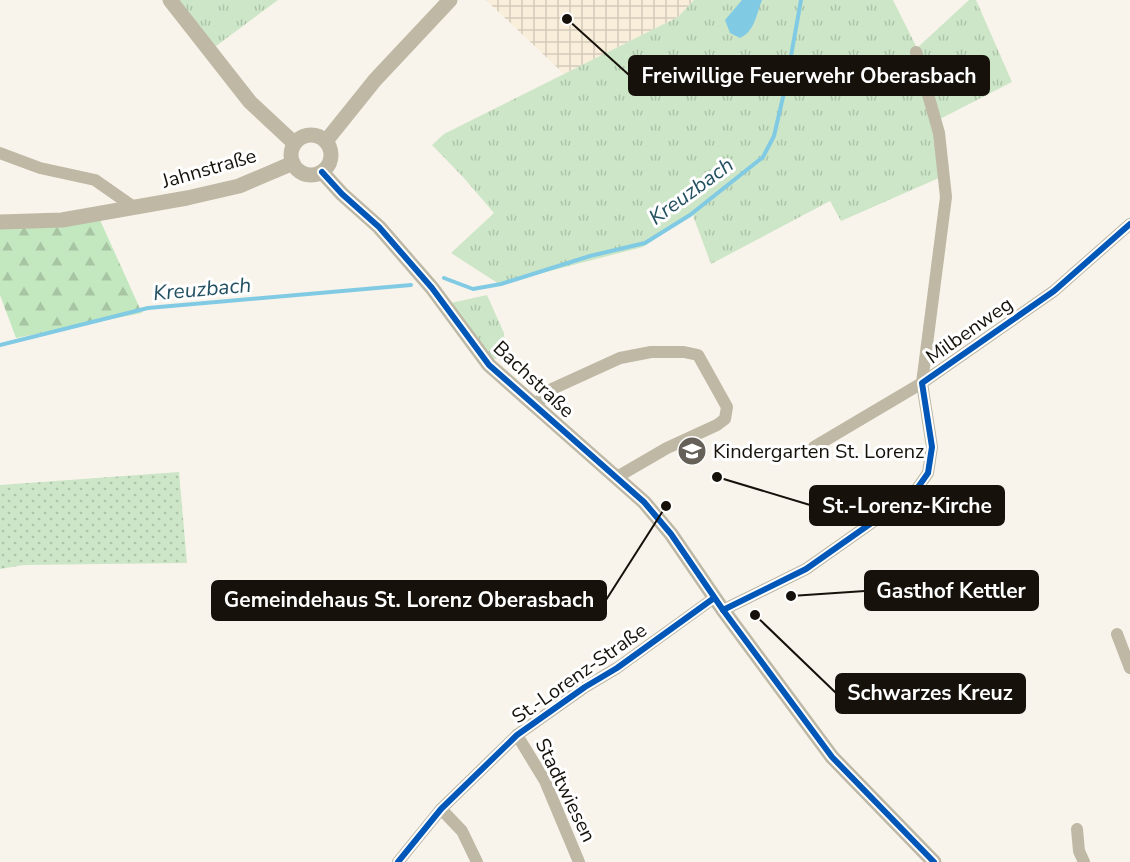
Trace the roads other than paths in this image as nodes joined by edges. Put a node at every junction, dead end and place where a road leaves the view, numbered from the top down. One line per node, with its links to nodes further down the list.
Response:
1 (170, 0): 5 (street)
2 (450, 0): 4 (street)
3 (916, 52): 12 (street)
4 (326, 141): 5 (street); 8 (street)
5 (294, 143): 7 (street)
6 (0, 153): 9 (street)
7 (293, 164): 8 (street); 9 (street, Jahnstraße)
8 (322, 172): 13 (street, Bachstraße)
9 (135, 208): 10 (street, Jahnstraße)
10 (0, 222)
11 (1130, 224): 12 (street, Milbenweg)
12 (922, 383): 14 (street); 16 (street, Milbenweg)
13 (535, 405): 15 (street, Bachstraße); 15 (street)
14 (814, 447)
15 (617, 477): 16 (street, Bachstraße)
16 (719, 604): 19 (street, St.-Lorenz-Straße); 25 (street, Bachstraße)
17 (1118, 634): 18 (street)
18 (1130, 668)
19 (518, 735): 20 (street, St.-Lorenz-Straße); 24 (street, Stadtwiesen)
20 (441, 809): 22 (street, St.-Lorenz-Straße); 23 (street)
21 (1077, 829): 26 (street)
22 (398, 862)
23 (477, 862)
24 (579, 862)
25 (934, 862)
26 (1084, 862)

